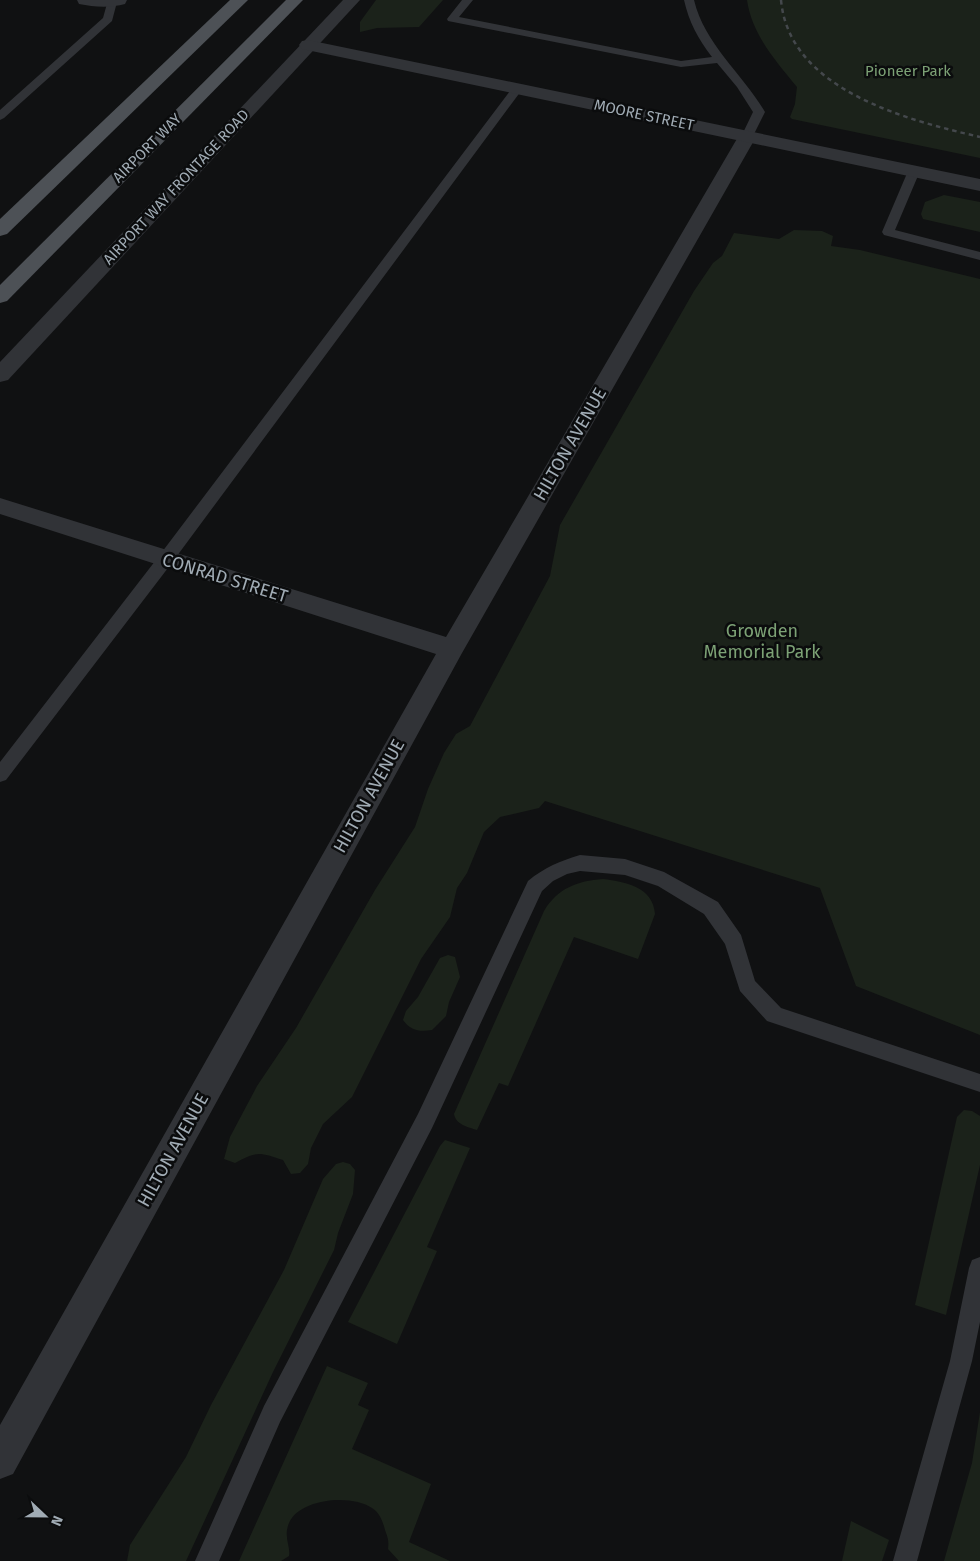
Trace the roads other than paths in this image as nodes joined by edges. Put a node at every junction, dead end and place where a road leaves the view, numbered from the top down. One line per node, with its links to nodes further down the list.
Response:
1 (85, 0): 7 (street)
2 (240, 0): 15 (main road)
3 (294, 0): 17 (main road, AIRPORT WAY)
4 (352, 0): 8 (street, AIRPORT WAY FRONTAGE ROAD)
5 (468, 0): 9 (lane)
6 (689, 0): 9 (lane)
7 (116, 1): 11 (lane)
8 (308, 46): 10 (street, MOORE STREET); 18 (street, AIRPORT WAY FRONTAGE ROAD)
9 (720, 59): 12 (lane)
10 (517, 89): 12 (street, MOORE STREET); 20 (lane)
11 (0, 116)
12 (747, 137): 13 (street, MOORE STREET); 21 (street, HILTON AVENUE)
13 (914, 171): 14 (street, MOORE STREET); 16 (lane)
14 (980, 185)
15 (0, 230)
16 (980, 256)
17 (0, 297)
18 (0, 374)
19 (0, 506): 20 (street, CONRAD STREET)
20 (165, 560): 21 (street, CONRAD STREET); 22 (lane)
21 (452, 649): 25 (street, HILTON AVENUE)
22 (0, 775)
23 (980, 1083): 26 (lane)
24 (980, 1268): 27 (lane)
25 (0, 1461)
26 (207, 1561)
27 (905, 1561)

